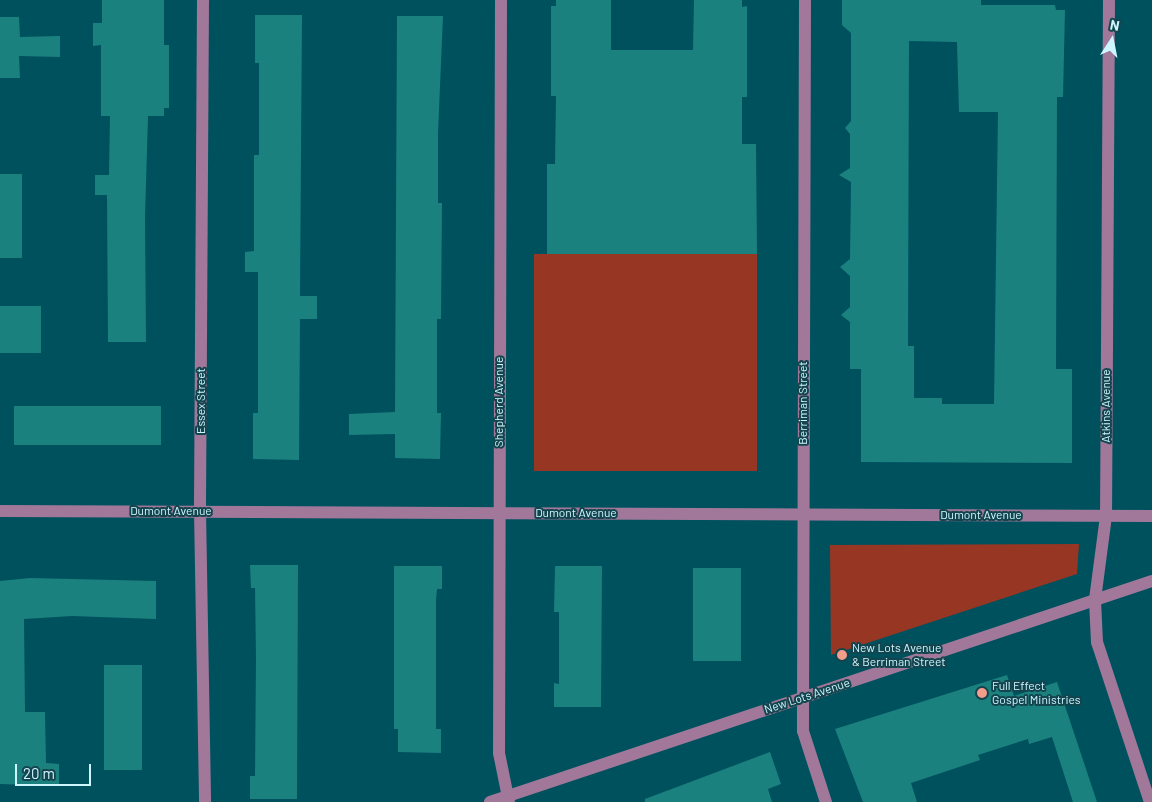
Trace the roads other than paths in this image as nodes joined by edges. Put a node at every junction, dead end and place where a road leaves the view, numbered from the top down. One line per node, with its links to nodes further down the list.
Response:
1 (203, 0): 6 (street, Essex Street)
2 (501, 0): 7 (street, Shepherd Avenue)
3 (805, 0): 8 (street, Berriman Street)
4 (1109, 0): 9 (street, Atkins Avenue)
5 (0, 511): 6 (street, Dumont Avenue)
6 (200, 511): 7 (street, Dumont Avenue); 15 (street, Essex Street)
7 (498, 513): 8 (street, Dumont Avenue); 14 (street, Shepherd Avenue)
8 (802, 514): 9 (street, Dumont Avenue); 13 (street, Berriman Street)
9 (1106, 516): 10 (street, Dumont Avenue); 12 (street, Atkins Avenue)
10 (1152, 516)
11 (1152, 581): 12 (street, New Lots Avenue)
12 (1095, 600): 13 (street, New Lots Avenue); 18 (street, Atkins Avenue)
13 (803, 697): 14 (street, New Lots Avenue); 17 (street, Berriman Street)
14 (508, 799): 16 (street, New Lots Avenue)
15 (205, 802)
16 (490, 802)
17 (826, 802)
18 (1150, 802)

